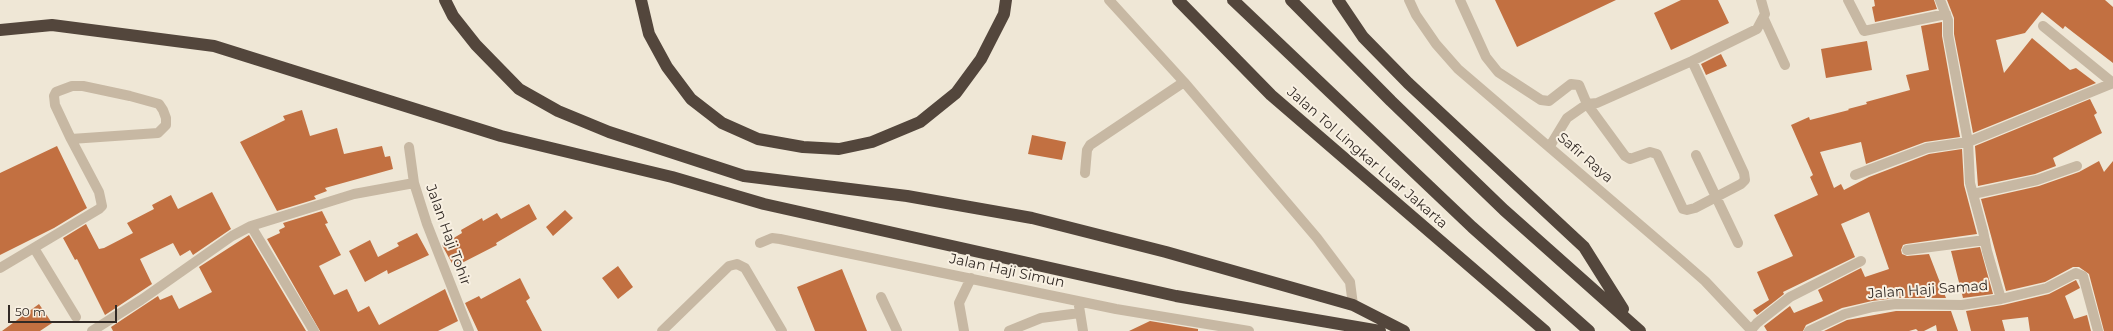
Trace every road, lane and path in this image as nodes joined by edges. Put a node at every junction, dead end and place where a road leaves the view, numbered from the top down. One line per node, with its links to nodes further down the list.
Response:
1 (445, 0): 48 (highway)
2 (641, 0): 3 (highway)
3 (1006, 0)
4 (1110, 0): 22 (street)
5 (1178, 0): 64 (highway, Jalan Tol Lingkar Luar Jakarta)
6 (1233, 0): 65 (highway, Jalan Tol Lingkar Luar Jakarta)
7 (1291, 0): 51 (highway)
8 (1333, 0): 16 (highway)
9 (1338, 0): 16 (highway)
10 (1409, 0): 28 (street, Safir Raya)
11 (1460, 0): 24 (street)
12 (1761, 0): 17 (street)
13 (1848, 0): 15 (street)
14 (1940, 0): 15 (street, Jalan Haji Samad)
15 (1946, 14): 26 (street, Jalan Haji Samad)
16 (1349, 18): 51 (highway)
17 (1764, 19): 20 (street); 21 (street)
18 (2042, 26): 23 (street)
19 (0, 30): 62 (highway)
20 (1692, 61): 24 (street); 35 (street)
21 (1785, 65)
22 (1184, 82): 31 (street); 48 (street)
23 (2113, 83): 26 (street)
24 (1587, 104): 28 (street); 35 (street)
25 (72, 139): 25 (street); 40 (street)
26 (1968, 142): 32 (street); 34 (street, Jalan Haji Samad)
27 (409, 146): 33 (street, Jalan Haji Tohir)
28 (1550, 146): 67 (street, Safir Raya)
29 (1696, 155): 35 (street)
30 (2077, 166): 34 (street)
31 (1085, 173)
32 (1855, 175)
33 (414, 183): 36 (street); 54 (street, Jalan Haji Tohir)
34 (1973, 194): 37 (street, Jalan Haji Samad)
35 (1716, 198): 39 (street)
36 (251, 226): 52 (street); 53 (street)
37 (1985, 240): 41 (street); 46 (street, Jalan Haji Samad)
38 (760, 243): 44 (street, Jalan Haji Simun)
39 (1738, 243)
40 (34, 248): 43 (street); 50 (street)
41 (1907, 250)
42 (1862, 261): 67 (street)
43 (0, 268)
44 (971, 278): 47 (street, Jalan Haji Simun); 58 (street)
45 (881, 297): 57 (street)
46 (2001, 298): 68 (street, Jalan Haji Samad); 69 (street)
47 (1080, 300): 49 (street); 61 (street, Jalan Haji Simun)
48 (1353, 305): 63 (highway)
49 (1080, 313): 59 (street); 60 (street)
50 (76, 317)
51 (1630, 320): 66 (highway)
52 (92, 331)
53 (314, 331)
54 (469, 331)
55 (662, 331): 56 (street)
56 (782, 331)
57 (897, 331)
58 (964, 331)
59 (1009, 331)
60 (1083, 331)
61 (1249, 331)
62 (1380, 331)
63 (1404, 331)
64 (1544, 331)
65 (1589, 331)
66 (1640, 331)
67 (1751, 331)
68 (1809, 331)
69 (2098, 331)

